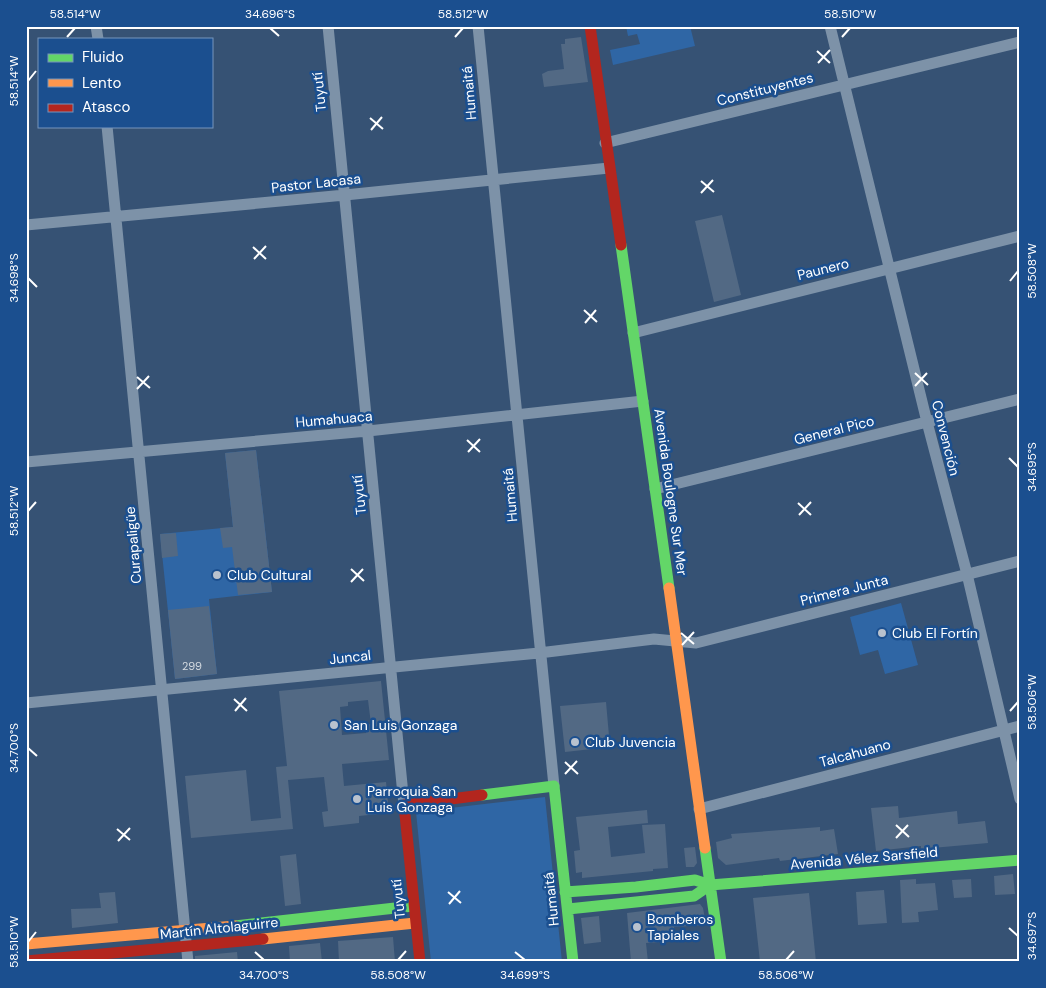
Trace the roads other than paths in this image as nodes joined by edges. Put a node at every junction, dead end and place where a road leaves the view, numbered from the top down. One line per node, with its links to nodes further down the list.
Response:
1 (328, 26): 11 (street, Tuyutí)
2 (478, 26): 10 (street, Humaitá)
3 (590, 26): 8 (street, Avenida Boulogne Sur Mer)
4 (830, 26): 6 (street, Convención)
5 (1020, 42): 6 (street, Constituyentes)
6 (844, 85): 8 (street, Constituyentes); 15 (street, Convención)
7 (107, 128): 12 (street, Curapaligüe)
8 (605, 143): 9 (street, Avenida Boulogne Sur Mer)
9 (609, 168): 10 (street, Pastor Lacasa); 16 (street, Avenida Boulogne Sur Mer)
10 (493, 180): 11 (street, Pastor Lacasa); 19 (street, Humaitá)
11 (345, 196): 12 (street, Pastor Lacasa); 21 (street, Tuyutí)
12 (117, 217): 13 (street, Pastor Lacasa); 22 (street, Curapaligüe)
13 (26, 225)
14 (1020, 236): 15 (street, Paunero)
15 (889, 268): 16 (street, Paunero); 20 (street, Convención)
16 (633, 333): 18 (street, Avenida Boulogne Sur Mer)
17 (1020, 399): 20 (street, General Pico)
18 (643, 401): 19 (street, Humahuaca); 24 (street, Avenida Boulogne Sur Mer)
19 (518, 415): 21 (street, Humahuaca); 28 (street, Humaitá)
20 (926, 422): 24 (street, General Pico); 26 (street, Convención)
21 (368, 432): 22 (street, Humahuaca); 29 (street, Tuyutí)
22 (139, 452): 23 (street, Humahuaca); 30 (street, Curapaligüe)
23 (26, 462)
24 (655, 489): 27 (street, Avenida Boulogne Sur Mer)
25 (1020, 562): 26 (street, Primera Junta)
26 (967, 574): 27 (street, Primera Junta); 33 (street, Convención)
27 (676, 641): 28 (street, Juncal); 37 (street, Avenida Boulogne Sur Mer)
28 (539, 653): 29 (street, Juncal); 34 (street, Humaitá)
29 (391, 668): 30 (street, Juncal); 36 (street, Tuyutí)
30 (162, 690): 31 (street, Juncal); 46 (street, Curapaligüe)
31 (26, 703)
32 (1020, 726): 33 (street, Talcahuano)
33 (1003, 730): 35 (street, Convención); 37 (street, Talcahuano)
34 (554, 786): 36 (street); 41 (street, Humaitá)
35 (1020, 799)
36 (404, 805): 43 (street, Tuyutí)
37 (699, 810): 39 (street, Avenida Boulogne Sur Mer)
38 (1020, 860): 39 (street, Avenida Vélez Sarsfield)
39 (710, 886): 40 (street); 42 (street); 53 (street, Avenida Boulogne Sur Mer)
40 (636, 887): 41 (street); 42 (street)
41 (566, 892): 44 (street, Humaitá)
42 (636, 902): 44 (street)
43 (413, 906): 45 (street, Tuyutí); 46 (street, Martín Altolaguirre)
44 (568, 909): 52 (street, Humaitá)
45 (415, 922): 48 (street, Martín Altolaguirre); 51 (street, Tuyutí)
46 (184, 930): 47 (street, Martín Altolaguirre); 48 (street, Curapaligüe)
47 (26, 944)
48 (186, 947): 49 (street, Martín Altolaguirre); 50 (street, Curapaligüe)
49 (26, 961)
50 (188, 962)
51 (420, 962)
52 (573, 962)
53 (721, 962)

